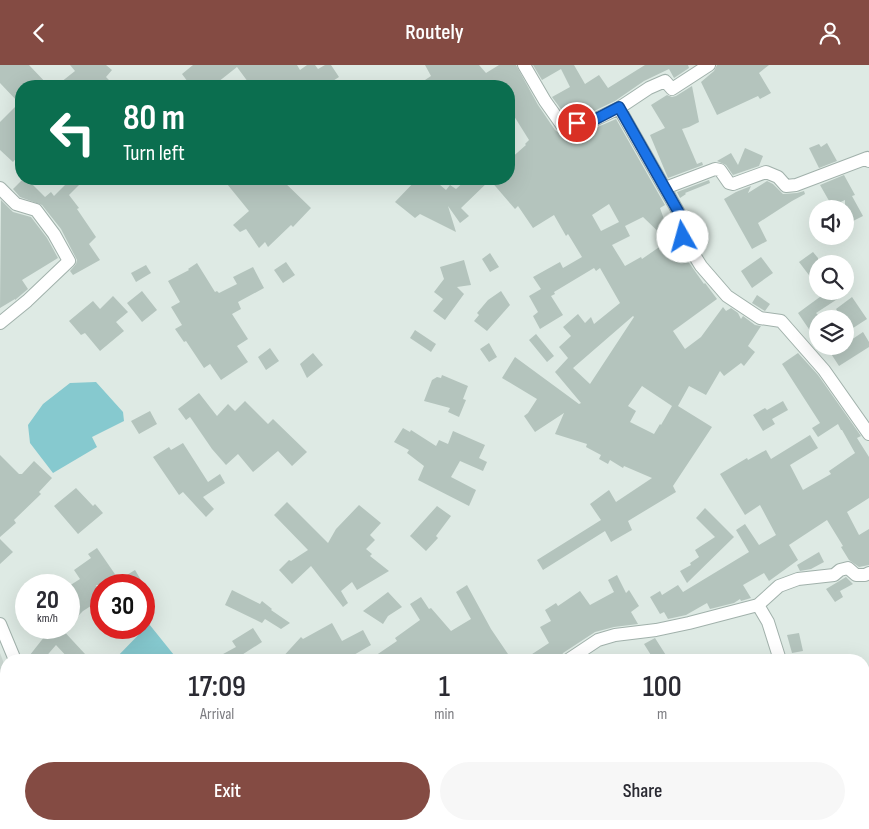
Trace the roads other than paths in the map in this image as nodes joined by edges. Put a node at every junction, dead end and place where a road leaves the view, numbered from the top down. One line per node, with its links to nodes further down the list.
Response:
1 (524, 65): 3 (street)
2 (709, 65): 3 (street)
3 (619, 107): 6 (street)
4 (869, 161): 6 (street)
5 (0, 188): 7 (street)
6 (665, 188): 8 (street)
7 (0, 323)
8 (869, 434)
9 (869, 573): 10 (street)
10 (758, 605): 13 (street); 14 (street)
11 (0, 624): 12 (street)
12 (12, 654)
13 (577, 654)
14 (778, 654)

